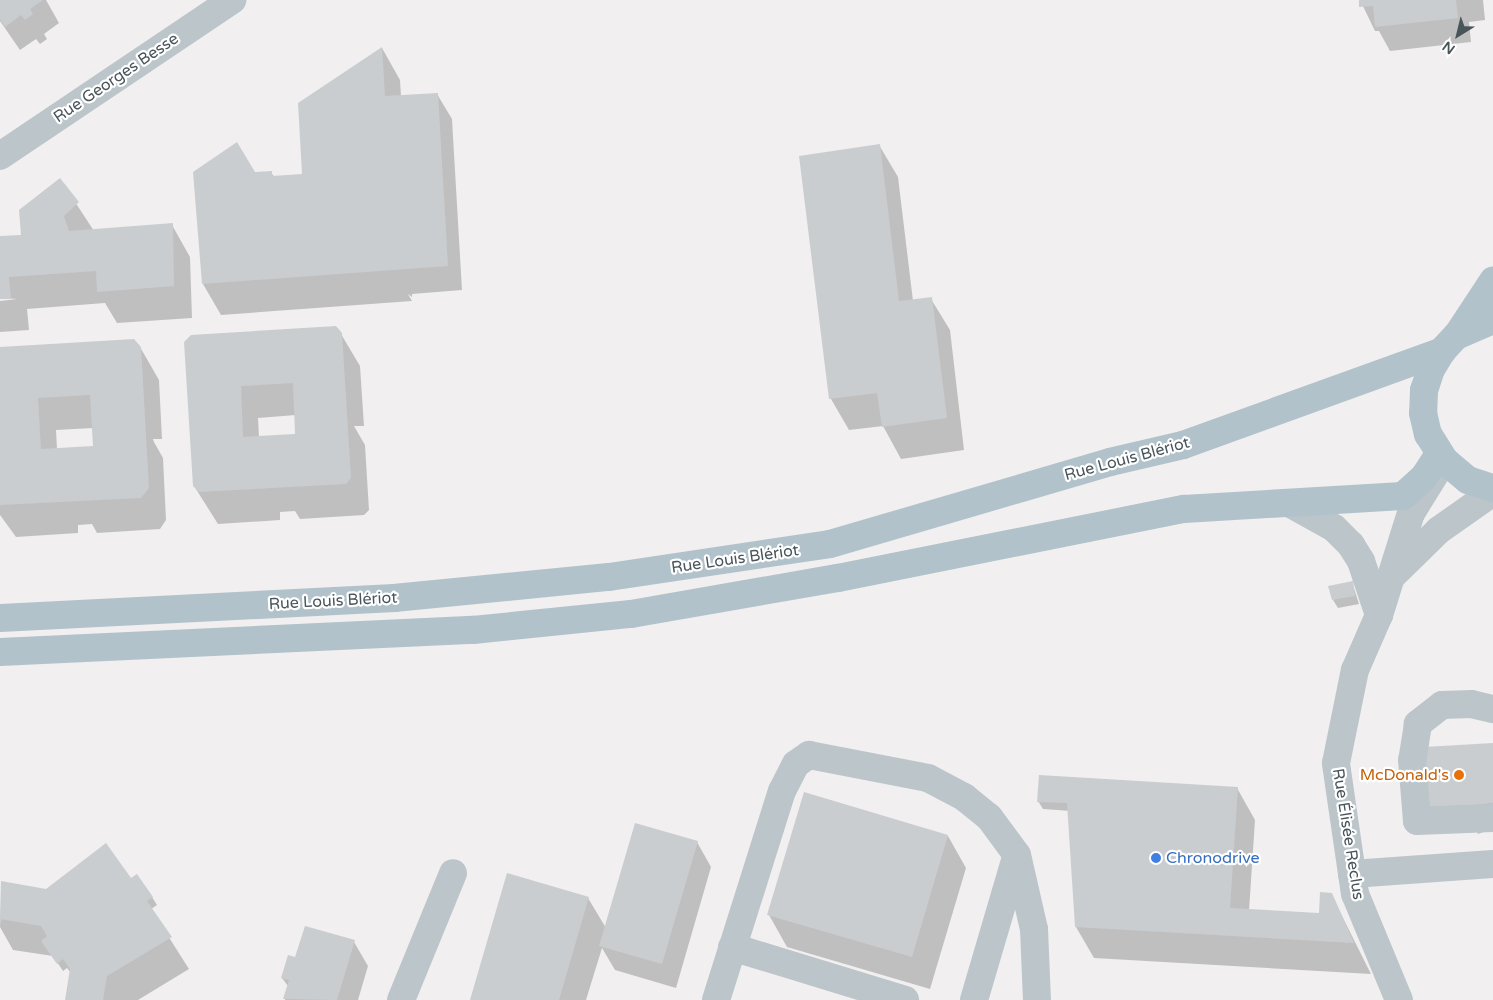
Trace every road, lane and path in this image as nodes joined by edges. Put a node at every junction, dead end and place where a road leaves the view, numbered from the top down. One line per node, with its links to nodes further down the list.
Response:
1 (232, 0): 2 (street, Rue Georges Besse)
2 (0, 156)
3 (1493, 281): 5 (main road)
4 (1493, 320): 5 (main road, Rue Louis Blériot)
5 (1449, 344): 6 (main road); 12 (main road, Rue Louis Blériot)
6 (1441, 457): 7 (main road); 9 (main road); 10 (street, Rue Élisée Reclus)
7 (1493, 488)
8 (1493, 492): 10 (street, Rue Élisée Reclus)
9 (1289, 503): 11 (street); 13 (main road)
10 (1390, 578): 11 (street, Rue Élisée Reclus)
11 (1379, 615): 19 (street, Rue Élisée Reclus)
12 (0, 618)
13 (0, 652)
14 (1493, 709): 15 (street)
15 (1493, 818)
16 (1017, 856): 20 (street); 24 (street); 25 (street)
17 (1493, 864): 19 (street)
18 (452, 873): 21 (street)
19 (1352, 874): 26 (street, Rue Élisée Reclus)
20 (732, 947): 22 (street); 23 (street)
21 (401, 1000)
22 (716, 1000)
23 (905, 1000)
24 (974, 1000)
25 (1037, 1000)
26 (1399, 1000)

